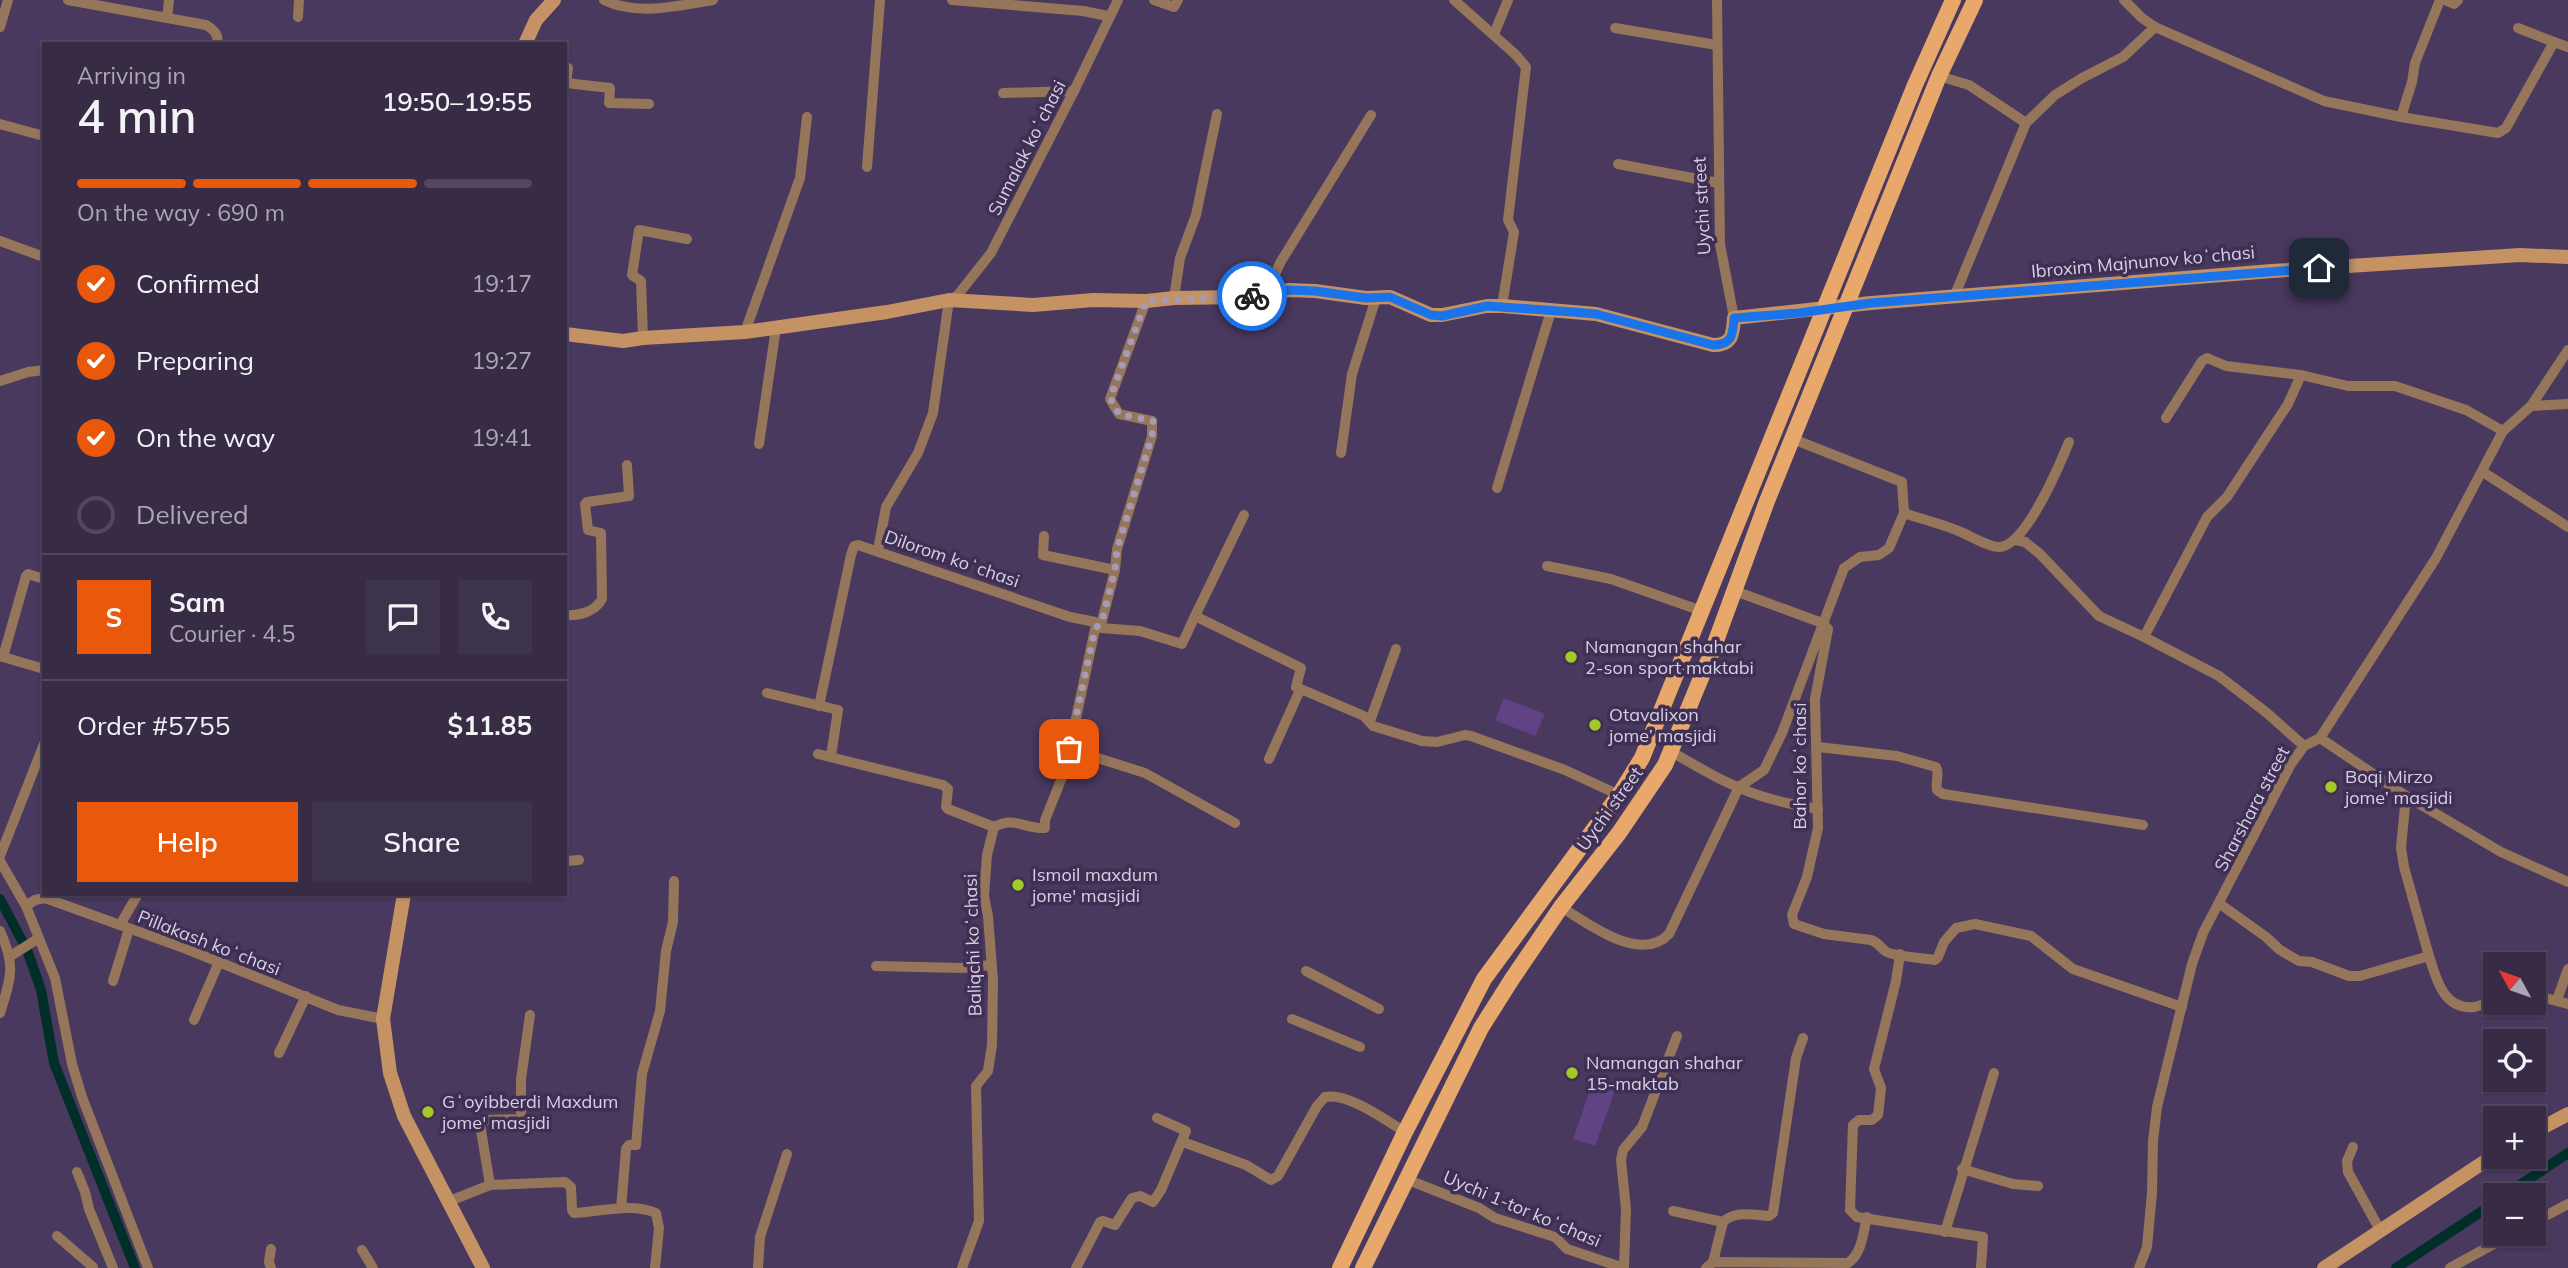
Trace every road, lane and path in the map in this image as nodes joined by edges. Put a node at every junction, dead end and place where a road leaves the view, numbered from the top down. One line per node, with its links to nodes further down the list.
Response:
1 (8, 0): 25 (street)
2 (68, 0): 24 (street)
3 (169, 0): 24 (street)
4 (299, 0): 23 (street)
5 (554, 0): 31 (street)
6 (604, 0): 7 (street)
7 (713, 0)
8 (880, 0): 48 (street)
9 (952, 0): 21 (street)
10 (1118, 0): 22 (street, Sumalak koʻchasi)
11 (1154, 0): 12 (street)
12 (1178, 0)
13 (1454, 0): 29 (street)
14 (1508, 0): 29 (street)
15 (1717, 0): 33 (street, Uychi street)
16 (1954, 0): 62 (main road, Uychi street)
17 (1975, 0): 35 (main road, Uychi street)
18 (2124, 0): 26 (street)
19 (2443, 0): 20 (street); 43 (street)
20 (2458, 0)
21 (1000, 2): 22 (street)
22 (1108, 16): 37 (street, Sumalak koʻchasi)
23 (299, 17)
24 (167, 18): 30 (street)
25 (0, 27)
26 (2155, 27): 43 (street); 44 (street)
27 (1615, 28): 33 (street)
28 (2518, 28): 32 (street)
29 (1494, 34): 60 (street)
30 (217, 42)
31 (526, 42)
32 (2554, 42): 34 (street); 43 (street)
33 (1717, 45): 49 (street, Uychi street)
34 (2568, 47)
35 (1940, 76): 44 (street); 61 (main road, Uychi street)
36 (567, 83): 39 (street)
37 (1074, 91): 38 (street); 58 (street, Sumalak koʻchasi)
38 (1003, 93)
39 (649, 104)
40 (1217, 114): 56 (street)
41 (1371, 115): 54 (street)
42 (807, 117): 66 (street)
43 (2400, 117)
44 (2026, 123): 55 (street)
45 (0, 124): 46 (street)
46 (42, 135)
47 (1618, 164): 49 (street)
48 (867, 167)
49 (1719, 183): 64 (street, Uychi street)
50 (687, 239): 68 (street)
51 (0, 241): 52 (street)
52 (42, 256)
53 (2568, 257): 55 (street, Ibroxim Majnunov koʻchasi)
54 (1267, 293): 56 (street); 57 (street)
55 (1955, 297): 61 (street, Ibroxim Majnunov koʻchasi)
56 (1174, 298): 59 (street)
57 (1376, 298): 60 (street); 80 (street)
58 (949, 300): 59 (street); 65 (street); 89 (street)
59 (1146, 301): 91 (street)
60 (1503, 306): 63 (street)
61 (1847, 306): 62 (street); 77 (main road, Uychi street)
62 (1825, 308): 64 (street); 94 (main road, Uychi street)
63 (1551, 311): 64 (street); 83 (street)
64 (1734, 318)
65 (776, 328): 66 (street); 79 (street)
66 (745, 332): 68 (street)
67 (567, 334): 68 (street)
68 (643, 338)
69 (2568, 350): 74 (street, Sharshara street)
70 (42, 370): 72 (street)
71 (2301, 375): 75 (street); 76 (street); 99 (street)
72 (0, 382)
73 (2568, 404): 74 (street)
74 (2531, 405): 76 (street, Sharshara street)
75 (2166, 418)
76 (2503, 431): 82 (street, Sharshara street)
77 (1793, 439): 84 (street); 93 (main road, Uychi street)
78 (2069, 442): 88 (street)
79 (759, 444)
80 (1341, 453)
81 (627, 465): 95 (street)
82 (2483, 472): 86 (street); 107 (street, Sharshara street)
83 (1497, 488)
84 (1904, 513): 88 (street); 97 (street)
85 (1244, 515): 96 (street)
86 (2568, 527)
87 (1044, 536): 91 (street)
88 (2016, 540): 99 (street)
89 (878, 550): 98 (street, Dilorom koʻchasi); 105 (street, Dilorom koʻchasi)
90 (1548, 566): 94 (street)
91 (1115, 570): 98 (street)
92 (42, 578): 101 (street)
93 (1735, 591): 97 (street); 112 (main road, Uychi street)
94 (1702, 611): 117 (main road, Uychi street)
95 (567, 615)
96 (1195, 616): 98 (street, Dilorom koʻchasi); 103 (street)
97 (1823, 623): 108 (street, Bahor koʻchasi); 116 (street)
98 (1098, 625): 111 (street)
99 (2144, 637): 109 (street)
100 (1396, 649): 106 (street)
101 (1, 656): 102 (street)
102 (42, 668)
103 (1300, 690): 106 (street); 115 (street)
104 (767, 694): 105 (street)
105 (820, 706): 114 (street)
106 (1370, 720): 117 (street)
107 (2320, 737): 109 (street, Sharshara street); 118 (street)
108 (1818, 747): 119 (street, Bahor koʻchasi); 121 (street)
109 (2304, 747): 131 (street, Sharshara street)
110 (42, 749): 123 (street)
111 (1069, 749): 120 (street); 122 (street)
112 (1671, 751): 116 (street); 133 (main road, Uychi street)
113 (818, 754): 114 (street)
114 (831, 756): 122 (street)
115 (1269, 759)
116 (1739, 787): 119 (street); 133 (street)
117 (1619, 795): 166 (main road, Uychi street)
118 (2406, 796): 127 (street); 139 (street)
119 (1818, 808): 137 (street, Bahor koʻchasi)
120 (1235, 822)
121 (2143, 825)
122 (994, 827): 141 (street, Baliqchi koʻchasi)
123 (0, 859): 132 (street)
124 (579, 860): 125 (street)
125 (567, 861)
126 (674, 881): 178 (street)
127 (2568, 882)
128 (137, 896): 134 (street)
129 (404, 896): 155 (street)
130 (56, 898): 132 (street, Pillakash koʻchasi); 134 (street, Pillakash koʻchasi)
131 (2220, 904): 139 (street); 151 (street, Sharshara street)
132 (26, 906): 136 (street)
133 (1562, 907): 173 (main road, Uychi street)
134 (124, 927): 140 (street, Pillakash koʻchasi); 145 (street)
135 (0, 931): 138 (street)
136 (35, 940): 138 (street); 193 (street)
137 (1900, 954): 151 (street); 181 (street)
138 (11, 956): 153 (street)
139 (2429, 956): 149 (street)
140 (219, 962): 146 (street, Pillakash koʻchasi); 157 (street)
141 (991, 965): 142 (street); 199 (street, Baliqchi koʻchasi)
142 (876, 966)
143 (2568, 969): 148 (street)
144 (1306, 971): 152 (street)
145 (113, 981)
146 (306, 996): 155 (street, Pillakash koʻchasi); 161 (street)
147 (2546, 998): 148 (street)
148 (2557, 1000): 150 (street)
149 (2483, 1004)
150 (2568, 1004)
151 (2182, 1007): 204 (street, Sharshara street)
152 (1379, 1009)
153 (0, 1013)
154 (530, 1015): 174 (street)
155 (383, 1019): 176 (street)
156 (1292, 1019): 160 (street)
157 (194, 1020)
158 (1677, 1036): 191 (street)
159 (1803, 1038): 182 (street)
160 (1360, 1047)
161 (279, 1053)
162 (1994, 1073): 171 (street)
163 (2568, 1114): 165 (street)
164 (1157, 1118): 167 (street)
165 (2546, 1126)
166 (1405, 1132): 167 (street); 201 (main road, Uychi street)
167 (1183, 1142): 200 (street)
168 (2353, 1147): 183 (street)
169 (788, 1154): 198 (street)
170 (2483, 1163): 183 (street)
171 (1962, 1169): 175 (street); 184 (street)
172 (77, 1172): 189 (street)
173 (1406, 1180): 191 (street, Uychi 1-tor koʻchasi); 202 (main road, Uychi street)
174 (490, 1185): 176 (street); 178 (street)
175 (2038, 1186)
176 (447, 1202): 196 (street)
177 (2568, 1204): 180 (street)
178 (621, 1208): 197 (street)
179 (1673, 1211): 182 (street)
180 (2546, 1216)
181 (1867, 1217): 184 (street); 190 (street)
182 (1723, 1222): 190 (street)
183 (2380, 1230): 205 (street)
184 (1945, 1232): 203 (street)
185 (57, 1236): 192 (street)
186 (2490, 1246): 206 (street)
187 (271, 1248): 194 (street)
188 (362, 1250): 195 (street)
189 (112, 1265): 192 (street)
190 (1710, 1265)
191 (1624, 1267)
192 (93, 1268)
193 (148, 1268)
194 (271, 1268)
195 (373, 1268)
196 (483, 1268)
197 (655, 1268)
198 (758, 1268)
199 (962, 1268)
200 (1076, 1268)
201 (1340, 1268)
202 (1363, 1268)
203 (1980, 1268)
204 (2139, 1268)
205 (2325, 1268)
206 (2451, 1268)

